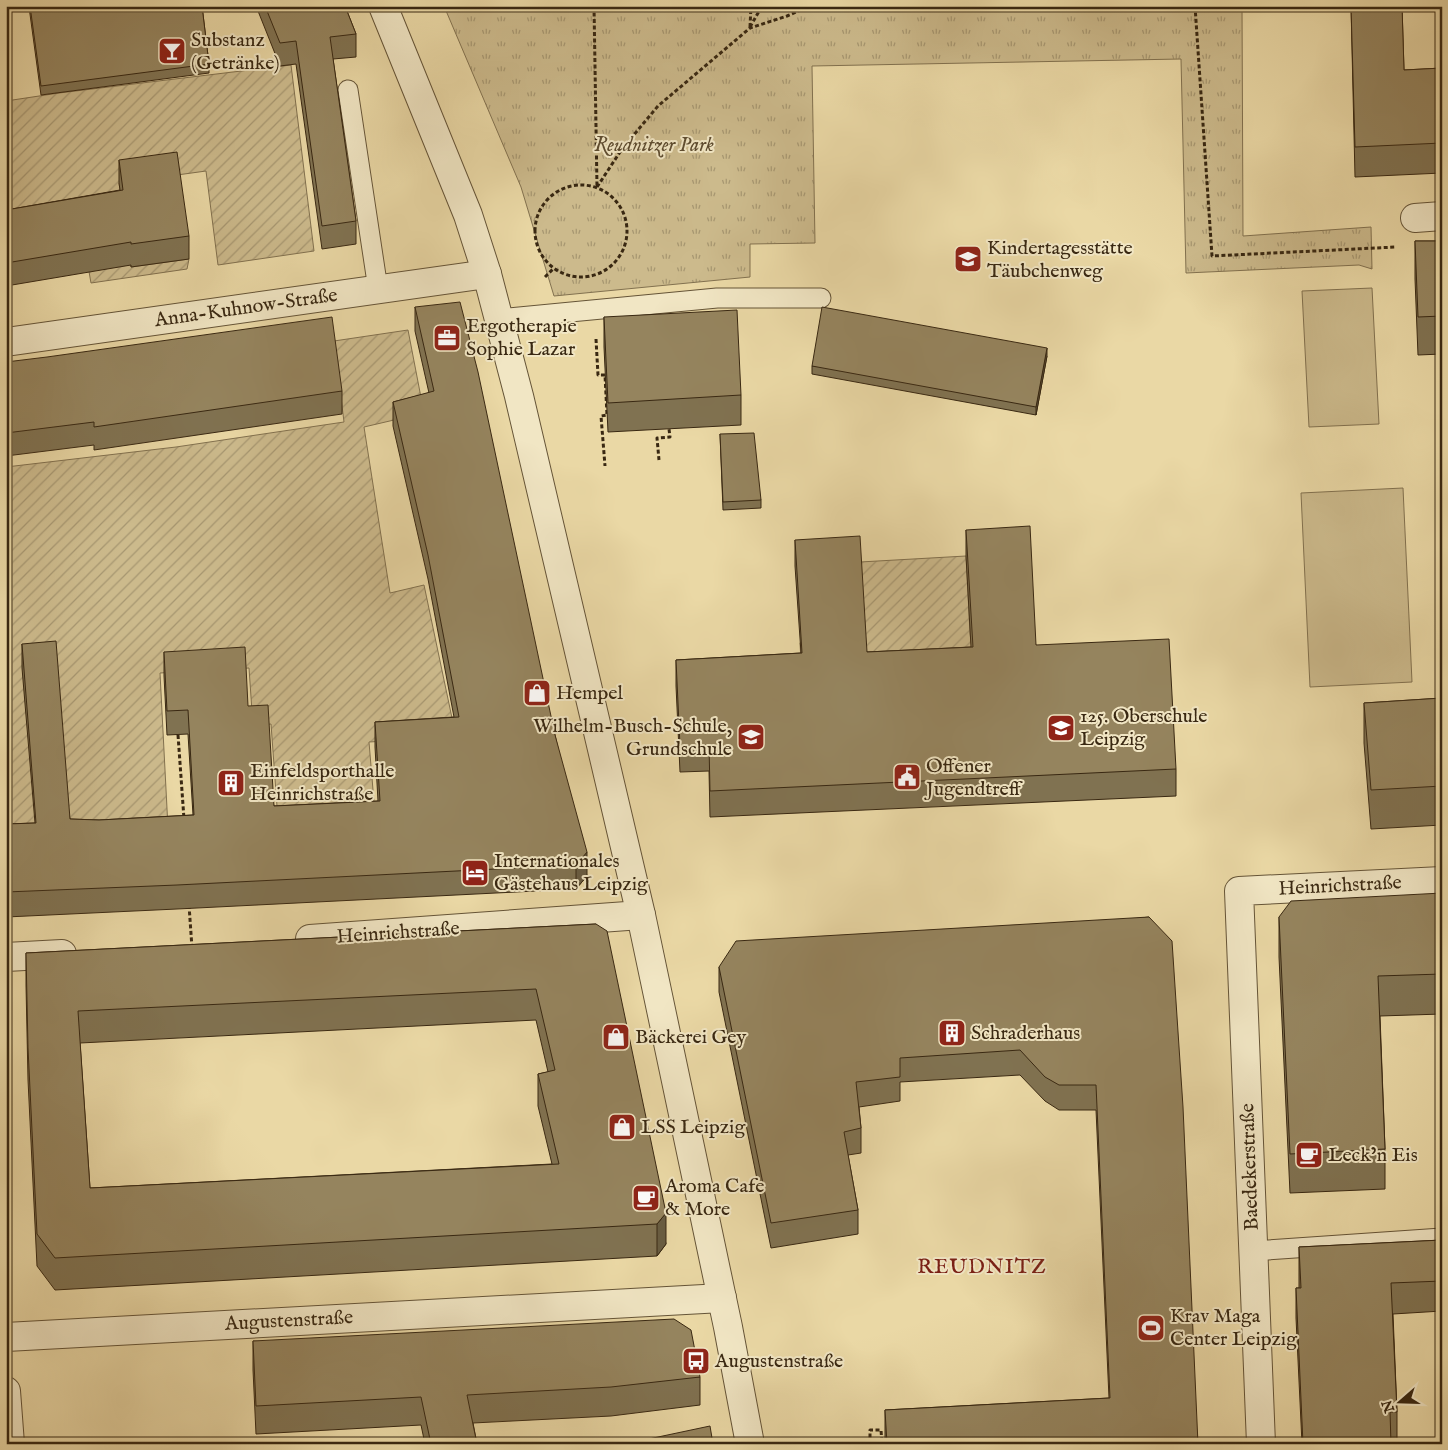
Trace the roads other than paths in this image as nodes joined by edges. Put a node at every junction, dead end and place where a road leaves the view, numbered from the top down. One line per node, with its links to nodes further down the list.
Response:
1 (383, 6): 3 (street)
2 (348, 90): 4 (lane)
3 (487, 274): 4 (street, Anna-Kuhnow-Straße); 6 (street)
4 (378, 289): 7 (street, Anna-Kuhnow-Straße)
5 (821, 298): 6 (lane)
6 (498, 320): 10 (street)
7 (6, 342)
8 (1442, 881): 9 (street, Heinrichstraße)
9 (1239, 891): 15 (street, Baedekerstraße)
10 (641, 915): 11 (street, Heinrichstraße); 16 (street)
11 (290, 941)
12 (82, 953): 13 (street)
13 (6, 957)
14 (1442, 1238): 15 (lane)
15 (1253, 1251): 21 (street, Baedekerstraße)
16 (722, 1298): 17 (street, Augustenstraße); 20 (street)
17 (6, 1337)
18 (6, 1391): 19 (street)
19 (10, 1444)
20 (750, 1444)
21 (1261, 1444)

